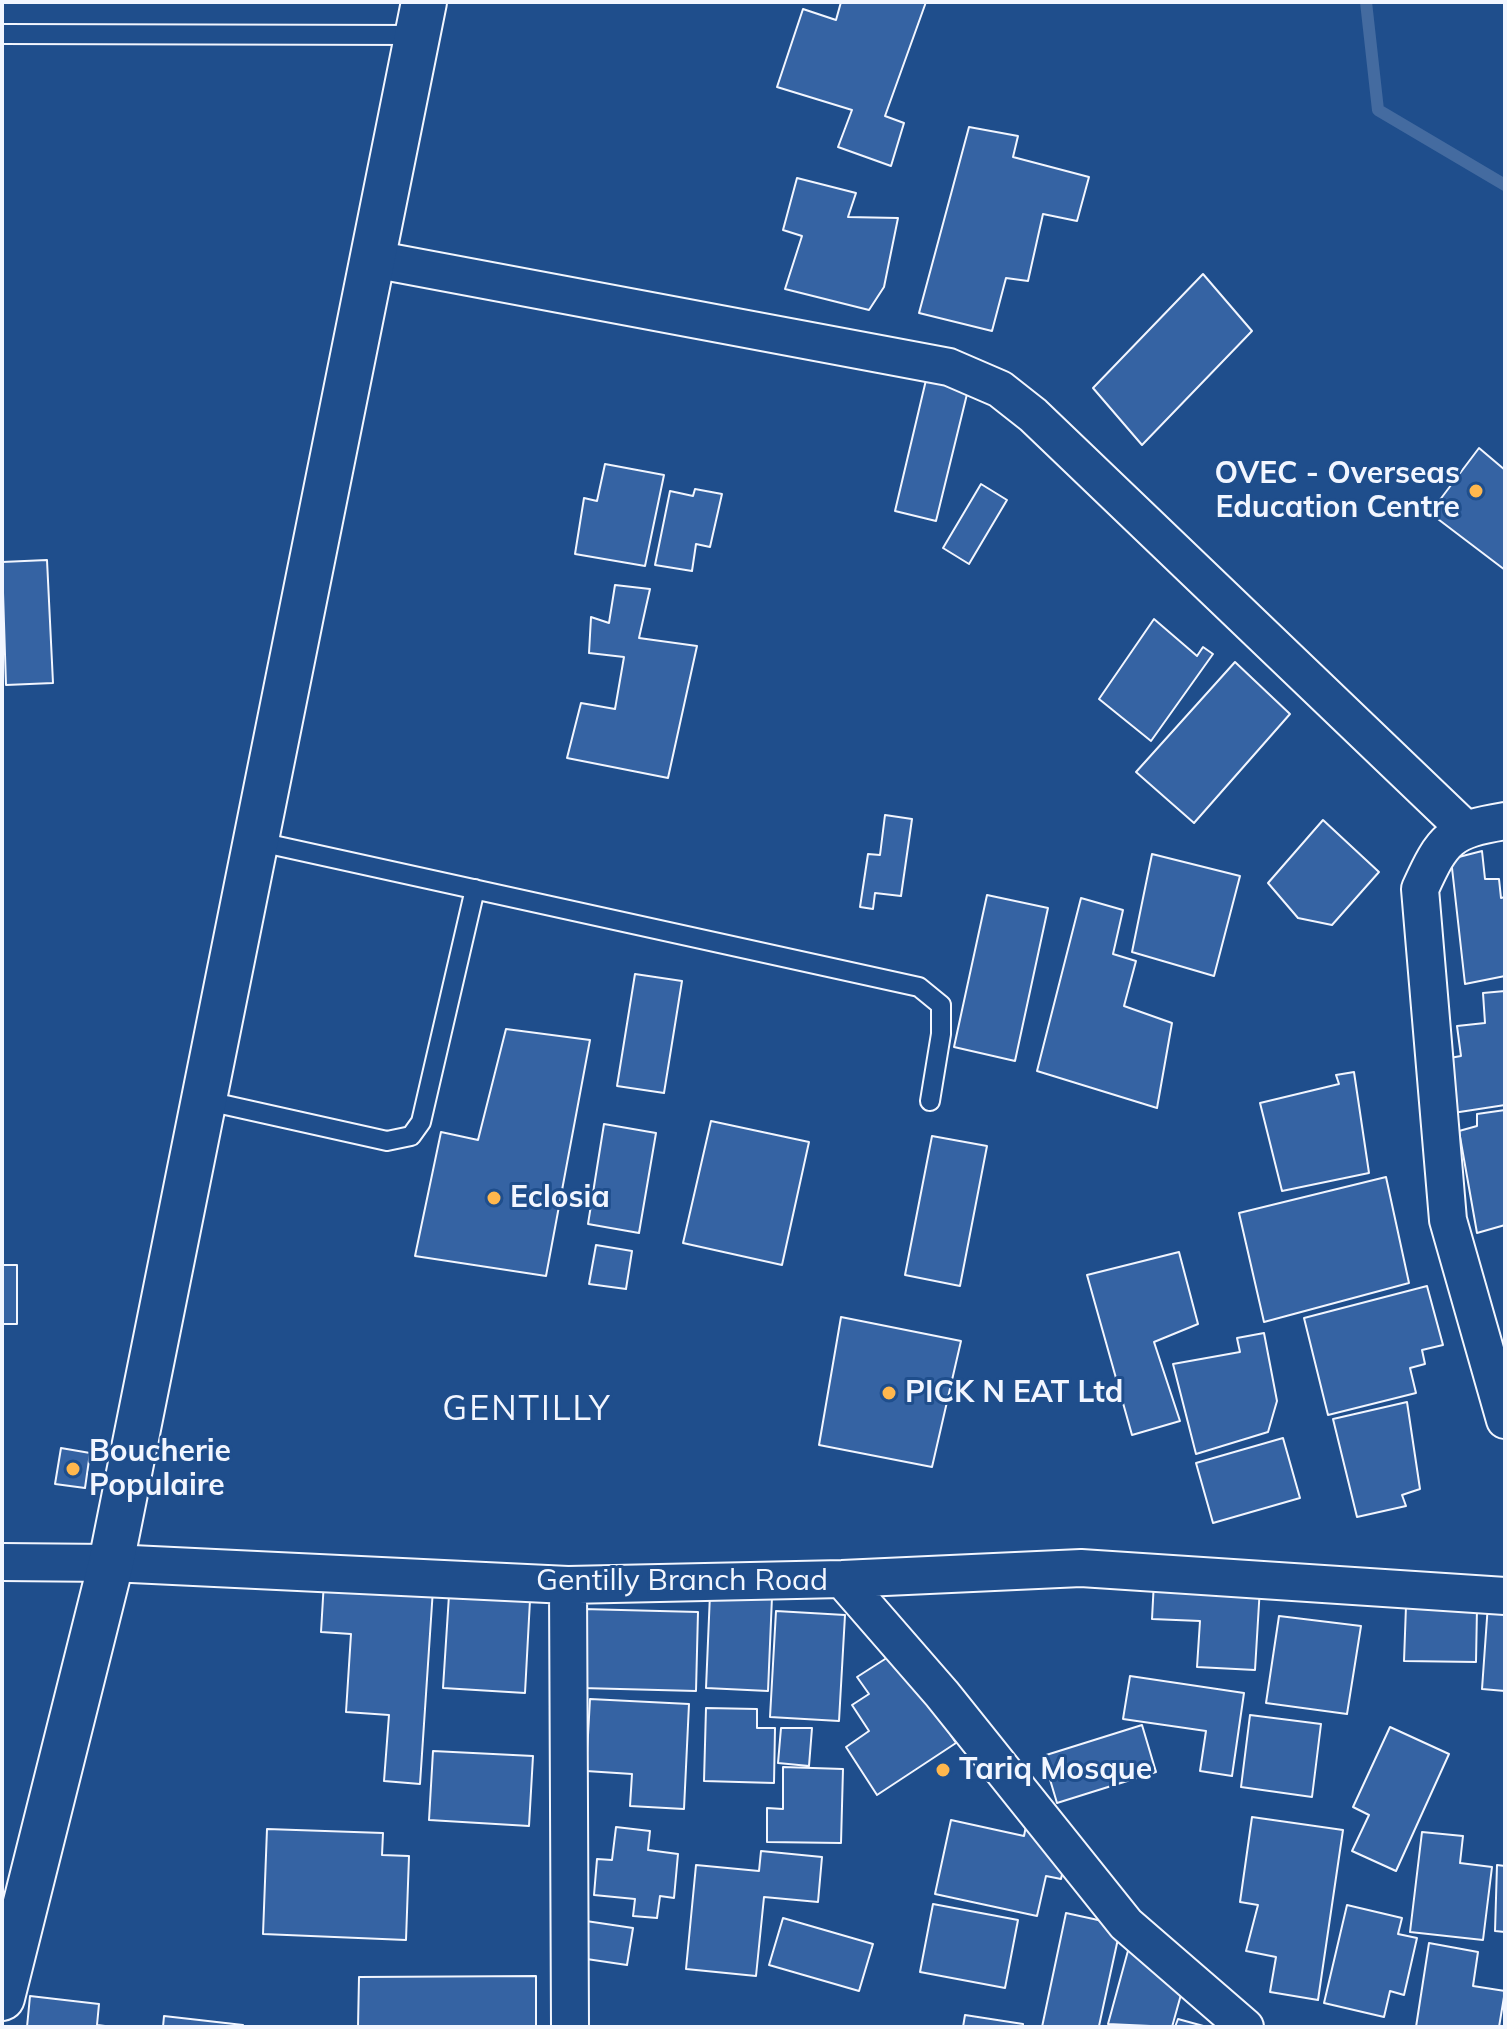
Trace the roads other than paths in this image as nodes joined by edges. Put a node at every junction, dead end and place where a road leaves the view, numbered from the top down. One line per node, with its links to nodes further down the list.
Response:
1 (420, 19): 2 (lane); 3 (main road)
2 (2, 34)
3 (373, 259): 5 (street); 6 (main road)
4 (1505, 821): 5 (street)
5 (1464, 828): 10 (street)
6 (255, 841): 7 (lane); 8 (main road)
7 (475, 889): 8 (lane); 9 (lane)
8 (202, 1100): 12 (main road)
9 (930, 1101)
10 (1505, 1420)
11 (2, 1562): 12 (street, Gentilly Branch Road)
12 (111, 1563): 14 (street, Gentilly Branch Road); 16 (main road)
13 (842, 1579): 14 (street, Gentilly Branch Road); 15 (street); 18 (street, Gentilly Branch Road)
14 (568, 1585): 17 (street)
15 (1505, 1596)
16 (2, 1998)
17 (570, 2027)
18 (1245, 2027)

